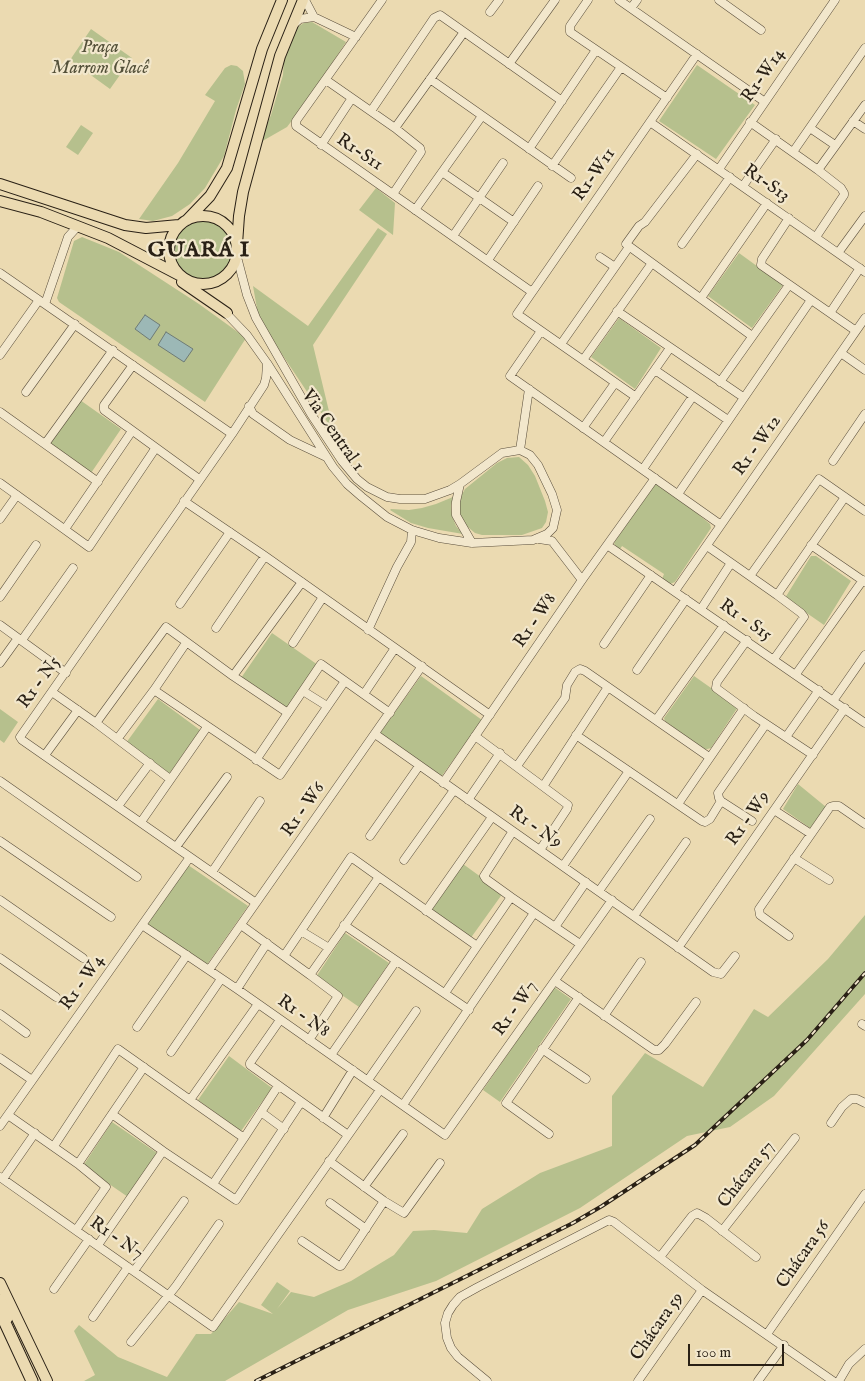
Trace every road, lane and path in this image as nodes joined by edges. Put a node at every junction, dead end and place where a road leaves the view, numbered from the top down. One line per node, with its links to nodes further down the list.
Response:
1 (282, 0): 15 (main road)
2 (304, 0): 13 (street); 16 (main road)
3 (382, 0): 18 (street, R1-S11)
4 (499, 0): 12 (street)
5 (555, 0): 23 (street)
6 (588, 0): 20 (street)
7 (619, 0): 11 (street)
8 (637, 0): 11 (street)
9 (719, 0): 14 (street)
10 (835, 0): 30 (street, R1-W14)
11 (631, 8): 21 (street)
12 (490, 12)
13 (314, 17): 16 (street); 18 (street)
14 (761, 30)
15 (270, 32): 19 (main road); 66 (main road)
16 (290, 32): 19 (main road)
17 (464, 32): 23 (street); 25 (street); 32 (street)
18 (356, 37): 26 (street, R1-S11)
19 (285, 44): 72 (main road)
20 (596, 50): 24 (street); 29 (street)
21 (697, 54): 28 (street, R1-W11); 30 (street)
22 (864, 54): 38 (street)
23 (509, 64): 29 (street)
24 (621, 67): 28 (street); 47 (street)
25 (430, 79): 33 (street); 37 (street)
26 (326, 80): 27 (street); 41 (street, R1-S11)
27 (352, 98): 32 (street); 41 (street)
28 (667, 98): 35 (street, R1-W11)
29 (562, 101): 43 (street)
30 (765, 102): 36 (street, R1-W14)
31 (865, 105): 34 (street)
32 (371, 111): 37 (street)
33 (482, 116): 43 (street); 50 (street)
34 (853, 121): 39 (street); 42 (street)
35 (650, 122): 45 (street, R1-S13); 86 (street, R1-W11)
36 (750, 122): 40 (street); 48 (street, R1-W14)
37 (395, 128): 56 (street)
38 (810, 128): 42 (street); 44 (street)
39 (865, 129)
40 (776, 139): 44 (street); 55 (street)
41 (321, 145): 56 (street, R1-S11)
42 (835, 145): 49 (street)
43 (528, 149): 47 (street)
44 (793, 152): 49 (street)
45 (697, 154): 48 (street, R1-S13); 74 (street)
46 (503, 163): 58 (street)
47 (552, 166): 52 (street)
48 (718, 169): 51 (street, R1-S13)
49 (818, 170): 71 (street)
50 (442, 172): 58 (street); 61 (street)
51 (730, 177): 55 (street, R1-S13); 73 (street)
52 (571, 178)
53 (0, 184): 57 (main road)
54 (538, 186): 67 (street)
55 (743, 186): 60 (street, R1-S13)
56 (393, 194): 61 (street, R1-S11)
57 (33, 195): 62 (main road); 66 (main road)
58 (479, 198): 67 (street); 69 (street)
59 (0, 201): 62 (main road, Via Central 1)
60 (767, 203): 64 (street, R1-S13); 87 (street)
61 (415, 210): 69 (street, R1-S11)
62 (40, 212): 65 (main road, Via Central 1)
63 (865, 216): 75 (street)
64 (789, 218): 71 (street, R1-S13); 85 (street)
65 (65, 222): 68 (main road, Via Central 1); 70 (street)
66 (183, 222): 72 (main road); 84 (main road)
67 (514, 222): 79 (street)
68 (77, 227): 70 (street); 76 (main road, Via Central 1)
69 (453, 236): 79 (street, R1-S11)
70 (68, 237): 89 (street)
71 (816, 237): 75 (street, R1-S13)
72 (237, 244): 77 (main road)
73 (682, 244)
74 (629, 247): 80 (street); 81 (street)
75 (838, 253): 82 (street, R1-S13)
76 (144, 256): 84 (main road, Via Central 1); 92 (main road)
77 (236, 257): 84 (main road); 133 (street, Via Central 1)
78 (600, 257): 81 (street)
79 (488, 260): 86 (street, R1-S11)
80 (652, 262): 87 (street); 90 (street)
81 (615, 267): 98 (street)
82 (863, 270): 91 (street)
83 (0, 273): 89 (street)
84 (185, 278): 92 (street, Via Central 1)
85 (788, 285): 88 (street); 97 (street)
86 (532, 292): 95 (street, R1-W11)
87 (701, 298): 97 (street)
88 (811, 300): 91 (street); 113 (street)
89 (42, 302): 94 (street); 102 (street)
90 (618, 311): 99 (street); 103 (street)
91 (830, 313): 96 (street)
92 (227, 314): 104 (street, Via Central 1)
93 (865, 318): 96 (street, R1 - W12)
94 (75, 324): 100 (street); 111 (street)
95 (541, 331): 98 (street); 110 (street)
96 (856, 331): 101 (street, R1 - W12)
97 (752, 336): 108 (street)
98 (560, 344): 103 (street)
99 (670, 348): 106 (street); 108 (street)
100 (113, 350): 105 (street); 123 (street)
101 (841, 353): 107 (street); 140 (street, R1 - W12)
102 (0, 354)
103 (583, 360): 109 (street)
104 (267, 362): 115 (street); 126 (street, Via Central 1)
105 (133, 365): 120 (street); 121 (street)
106 (655, 370): 112 (street); 114 (street)
107 (865, 370)
108 (720, 382): 113 (street)
109 (615, 383): 114 (street); 119 (street)
110 (529, 390): 119 (street); 125 (street)
111 (26, 392)
112 (693, 396): 118 (street); 128 (street)
113 (744, 397): 118 (street)
114 (636, 398): 122 (street)
115 (251, 410): 121 (street, R1 - N5); 126 (street)
116 (0, 412): 123 (street)
117 (865, 414): 127 (street)
118 (728, 420): 134 (street)
119 (583, 428): 122 (street)
120 (132, 431): 124 (street); 131 (street)
121 (232, 434): 130 (street, R1 - N5)
122 (604, 442): 128 (street)
123 (45, 444): 131 (street)
124 (155, 448): 130 (street); 142 (street)
125 (520, 450): 133 (street, Via Central 1); 141 (street)
126 (326, 457): 143 (street, Via Central 1)
127 (833, 461)
128 (643, 469): 129 (street)
129 (655, 478): 134 (street); 149 (street, R1 - W8)
130 (199, 479): 137 (street, R1 - N5)
131 (98, 482): 142 (street)
132 (0, 483): 135 (street)
133 (460, 484): 148 (street)
134 (678, 494): 140 (street)
135 (17, 495): 139 (street); 142 (street)
136 (845, 497): 138 (street); 150 (street); 157 (street)
137 (184, 501): 144 (street); 183 (street, R1 - N5)
138 (865, 511)
139 (0, 519)
140 (721, 525): 152 (street, R1 - W12)
141 (553, 528): 146 (street); 158 (street)
142 (65, 529)
143 (412, 530): 145 (street, Via Central 1); 147 (street)
144 (230, 532): 153 (street); 166 (street)
145 (423, 534): 147 (street); 148 (street, Via Central 1)
146 (539, 539): 148 (street, Via Central 1); 158 (street)
147 (411, 542): 171 (street)
148 (472, 543)
149 (607, 545): 156 (street, R1 - S15); 158 (street, R1 - W8)
150 (811, 545): 159 (street); 162 (street)
151 (36, 546): 163 (street)
152 (707, 546): 154 (street); 161 (street, R1 - W12)
153 (265, 556): 160 (street); 170 (street)
154 (731, 563): 157 (street); 167 (street)
155 (73, 568): 172 (street)
156 (651, 575): 161 (street, R1 - S15); 176 (street)
157 (750, 576): 162 (street)
158 (584, 578): 200 (street, R1 - W8)
159 (864, 581): 184 (street)
160 (302, 582): 164 (street); 185 (street)
161 (675, 591): 165 (street, R1 - S15)
162 (777, 595): 179 (street)
163 (0, 597)
164 (323, 597): 171 (street); 175 (street)
165 (686, 599): 167 (street, R1 - S15); 182 (street)
166 (180, 604)
167 (701, 609): 169 (street, R1 - S15)
168 (0, 625): 172 (street)
169 (724, 625): 173 (street, R1 - S15); 201 (street)
170 (216, 628)
171 (368, 630): 177 (street)
172 (20, 639): 180 (street); 183 (street)
173 (746, 640): 179 (street, R1 - S15); 195 (street)
174 (186, 642): 185 (street); 188 (street); 202 (street)
175 (293, 643)
176 (604, 644)
177 (395, 648): 181 (street); 192 (street)
178 (865, 655): 193 (street)
179 (774, 660): 184 (street, R1 - S15)
180 (0, 663)
181 (422, 666): 198 (street, R1 - W6); 200 (street)
182 (637, 670)
183 (66, 673): 191 (street, R1 - N5)
184 (796, 674): 189 (street, R1 - S15)
185 (233, 676): 199 (street)
186 (345, 681): 190 (street); 192 (street); 194 (street)
187 (608, 687): 201 (street); 207 (street); 218 (street)
188 (154, 690): 205 (street); 210 (street)
189 (819, 690): 193 (street, R1 - S15); 209 (street)
190 (303, 691): 194 (street); 199 (street)
191 (52, 692): 197 (street); 212 (street, R1 - N5)
192 (364, 694): 198 (street)
193 (833, 701): 196 (street, R1 - S15)
194 (327, 706): 215 (street)
195 (744, 708): 204 (street); 214 (street)
196 (845, 708): 203 (street, R1 - S15); 213 (street, R1 - W9)
197 (78, 710): 202 (street); 212 (street)
198 (390, 712): 206 (street, R1 - W6)
199 (288, 713): 215 (street)
200 (490, 715): 208 (street, R1 - W8)
201 (656, 720): 214 (street)
202 (96, 723): 210 (street)
203 (865, 723)
204 (766, 724): 209 (street); 228 (street)
205 (207, 727): 215 (street); 221 (street)
206 (374, 734): 217 (street, R1 - N9); 257 (street, R1 - W6)
207 (576, 735): 219 (street); 224 (street)
208 (475, 736): 211 (street); 223 (street, R1 - W8)
209 (786, 737): 213 (street)
210 (118, 738): 216 (street)
211 (500, 753): 218 (street); 226 (street)
212 (45, 755): 230 (street, R1 - N5)
213 (812, 755): 231 (street, R1 - W9)
214 (710, 758): 229 (street)
215 (256, 760)
216 (150, 763): 221 (street); 230 (street)
217 (419, 766): 223 (street, R1 - N9); 239 (street)
218 (517, 766): 224 (street)
219 (629, 771): 229 (street); 247 (street)
220 (227, 777): 242 (street)
221 (170, 779): 234 (street)
222 (0, 781): 249 (street)
223 (443, 782): 225 (street, R1 - N9)
224 (544, 785): 243 (street)
225 (454, 790): 226 (street, R1 - N9); 246 (street)
226 (468, 800): 232 (street, R1 - N9)
227 (260, 801): 248 (street)
228 (722, 801): 229 (street); 235 (street)
229 (678, 804)
230 (118, 806): 234 (street, R1 - N5)
231 (774, 810): 238 (street); 272 (street, R1 - W9)
232 (492, 816): 237 (street, R1 - N9); 258 (street)
233 (650, 818): 253 (street)
234 (141, 822): 242 (street, R1 - N5)
235 (752, 822)
236 (865, 824): 238 (street)
237 (514, 831): 243 (street, R1 - N9); 254 (street)
238 (811, 834): 245 (street)
239 (370, 836)
240 (0, 840): 261 (street)
241 (686, 842): 260 (street)
242 (176, 847): 244 (street, R1 - N5)
243 (540, 850): 247 (street, R1 - N9)
244 (190, 857): 248 (street, R1 - N5); 262 (street, R1 - W4)
245 (794, 858): 251 (street); 267 (street)
246 (404, 860)
247 (563, 866): 252 (street, R1 - N9)
248 (212, 872): 257 (street, R1 - N5)
249 (137, 877)
250 (379, 877): 258 (street); 264 (street); 266 (street)
251 (829, 880)
252 (586, 882): 253 (street, R1 - N9); 265 (street)
253 (599, 891): 256 (street, R1 - N9)
254 (511, 897): 259 (street); 270 (street)
255 (0, 900): 277 (street)
256 (612, 900): 260 (street, R1 - N9); 269 (street, R1 - W7)
257 (256, 903): 263 (street, R1 - W6)
258 (426, 911): 270 (street)
259 (534, 913): 265 (street); 290 (street)
260 (634, 916): 272 (street, R1 - N9)
261 (111, 917)
262 (142, 925): 273 (street, R1 - N8); 305 (street, R1 - W4)
263 (241, 925): 268 (street); 280 (street, R1 - W6)
264 (344, 925): 271 (street); 278 (street)
265 (555, 927): 269 (street)
266 (301, 932): 271 (street); 274 (street)
267 (789, 936)
268 (267, 943): 274 (street); 284 (street)
269 (580, 944): 283 (street, R1 - W7)
270 (477, 946): 285 (street)
271 (329, 948): 281 (street)
272 (678, 948): 275 (street, R1 - N9)
273 (187, 955): 280 (street, R1 - N8); 295 (street)
274 (284, 956): 281 (street)
275 (735, 956)
276 (0, 958): 286 (street)
277 (83, 958)
278 (396, 960): 285 (street); 300 (street)
279 (641, 962): 293 (street)
280 (209, 970): 282 (street, R1 - N8)
281 (310, 975): 297 (street)
282 (221, 979): 284 (street, R1 - N8); 299 (street)
283 (555, 981): 287 (street); 324 (street, R1 - W7)
284 (237, 989): 289 (street, R1 - N8)
285 (445, 993): 290 (street)
286 (56, 997)
287 (579, 997): 293 (street); 298 (street)
288 (696, 1002): 293 (street)
289 (258, 1004): 294 (street, R1 - N8); 309 (street)
290 (469, 1010): 312 (street)
291 (416, 1011): 306 (street)
292 (0, 1014): 296 (street)
293 (604, 1016)
294 (280, 1020): 297 (street, R1 - N8); 307 (street)
295 (137, 1026)
296 (26, 1033)
297 (309, 1040): 300 (street, R1 - N8)
298 (542, 1049): 304 (street); 322 (street)
299 (171, 1052)
300 (331, 1055): 303 (street, R1 - N8)
301 (0, 1058): 305 (street)
302 (144, 1067): 309 (street); 314 (street); 327 (street)
303 (354, 1070): 306 (street, R1 - N8); 316 (street)
304 (586, 1079)
305 (32, 1080): 315 (street, R1 - W4)
306 (368, 1080): 308 (street, R1 - N8)
307 (278, 1086): 310 (street); 313 (street)
308 (380, 1090): 312 (street, R1 - N8); 323 (street)
309 (190, 1100): 325 (street)
310 (301, 1102): 316 (street); 319 (street)
311 (863, 1102): 317 (street)
312 (403, 1106): 324 (street, R1 - N8)
313 (261, 1112): 319 (street); 325 (street)
314 (112, 1114): 328 (street); 331 (street)
315 (8, 1115): 318 (street, R1 - W4); 320 (street)
316 (323, 1118): 323 (street)
317 (831, 1123)
318 (0, 1126)
319 (284, 1129): 333 (street)
320 (35, 1134): 327 (street); 332 (street)
321 (403, 1134): 334 (street)
322 (549, 1134)
323 (348, 1135): 329 (street)
324 (445, 1136)
325 (244, 1138): 333 (street)
326 (794, 1138): 342 (street, Chácara 57)
327 (54, 1146): 331 (street)
328 (163, 1151): 333 (street); 345 (street)
329 (329, 1161): 334 (street); 352 (street, R1 - N7)
330 (440, 1163): 337 (street)
331 (78, 1164): 341 (street)
332 (1, 1178): 341 (street, R1 - N7)
333 (212, 1184)
334 (364, 1187): 337 (street)
335 (865, 1194): 356 (street, Chácara 56)
336 (184, 1201): 348 (street)
337 (384, 1201): 340 (street)
338 (330, 1203): 340 (street)
339 (219, 1224): 352 (street)
340 (366, 1229): 344 (street)
341 (76, 1230): 343 (street, R1 - N7)
342 (722, 1231): 346 (street); 347 (street)
343 (89, 1239): 345 (street, R1 - N7); 350 (street)
344 (302, 1241)
345 (98, 1245): 348 (street, R1 - N7)
346 (660, 1257): 351 (street); 363 (street)
347 (756, 1257)
348 (131, 1269): 352 (street, R1 - N7); 355 (street)
349 (0, 1283): 362 (main road)
350 (54, 1289)
351 (702, 1290): 356 (street); 364 (street, Chácara 59)
352 (168, 1295): 357 (street)
353 (0, 1300): 360 (highway)
354 (0, 1312): 360 (highway)
355 (93, 1317)
356 (767, 1334): 358 (street)
357 (131, 1342)
358 (784, 1345): 365 (street); 366 (street)
359 (865, 1349): 367 (street)
360 (19, 1351): 361 (highway)
361 (32, 1381)
362 (47, 1381)
363 (487, 1381)
364 (638, 1381)
365 (758, 1381)
366 (834, 1381)
367 (839, 1381)

